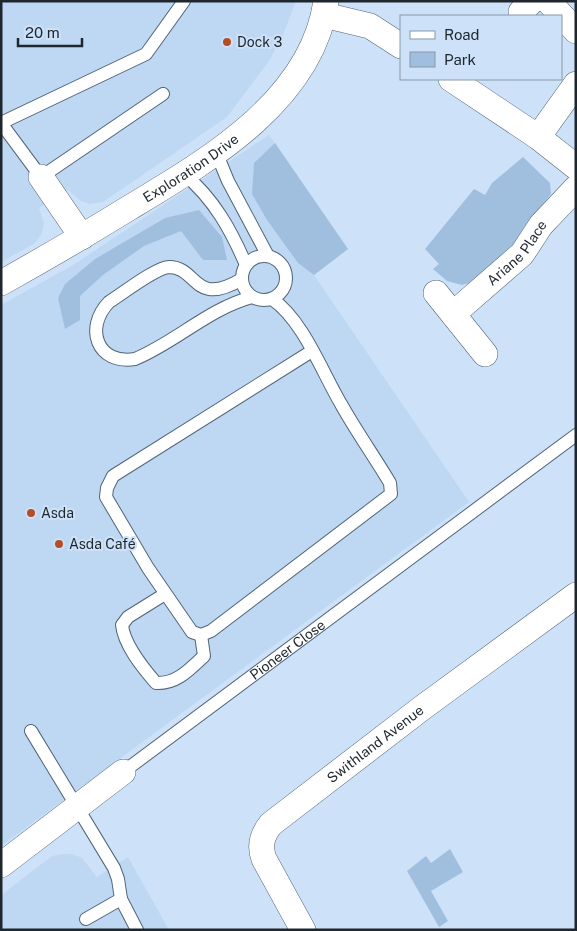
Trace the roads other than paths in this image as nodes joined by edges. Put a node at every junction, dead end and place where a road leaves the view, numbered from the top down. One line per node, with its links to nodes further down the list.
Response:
1 (184, 1): 15 (lane)
2 (548, 1): 4 (street)
3 (325, 8): 7 (street); 12 (street, Exploration Drive)
4 (561, 15)
5 (562, 16): 6 (street)
6 (576, 32)
7 (400, 45)
8 (452, 80): 11 (street)
9 (576, 84): 11 (street)
10 (163, 94): 15 (lane)
11 (538, 137): 13 (street)
12 (216, 152): 14 (street, Exploration Drive); 18 (lane)
13 (576, 167)
14 (184, 174): 17 (street, Exploration Drive); 19 (lane)
15 (41, 177): 17 (street)
16 (576, 188): 25 (street, Ariane Place)
17 (82, 237): 21 (street, Exploration Drive)
18 (268, 256): 19 (lane); 24 (lane)
19 (246, 265): 20 (lane)
20 (242, 279): 23 (lane); 23 (lane)
21 (1, 283)
22 (436, 293): 25 (street)
23 (252, 297): 24 (lane)
24 (272, 298): 26 (lane)
25 (452, 314): 27 (street)
26 (312, 351): 29 (lane); 31 (lane)
27 (485, 354)
28 (576, 435): 33 (lane, Pioneer Close)
29 (166, 594): 31 (lane); 31 (lane)
30 (576, 594): 39 (street, Swithland Avenue)
31 (201, 635)
32 (31, 731): 34 (lane)
33 (123, 772): 34 (street, Pioneer Close)
34 (77, 807): 35 (street, Pioneer Close); 36 (lane)
35 (1, 865)
36 (121, 899): 37 (lane); 38 (lane)
37 (86, 919)
38 (137, 930)
39 (303, 930)

